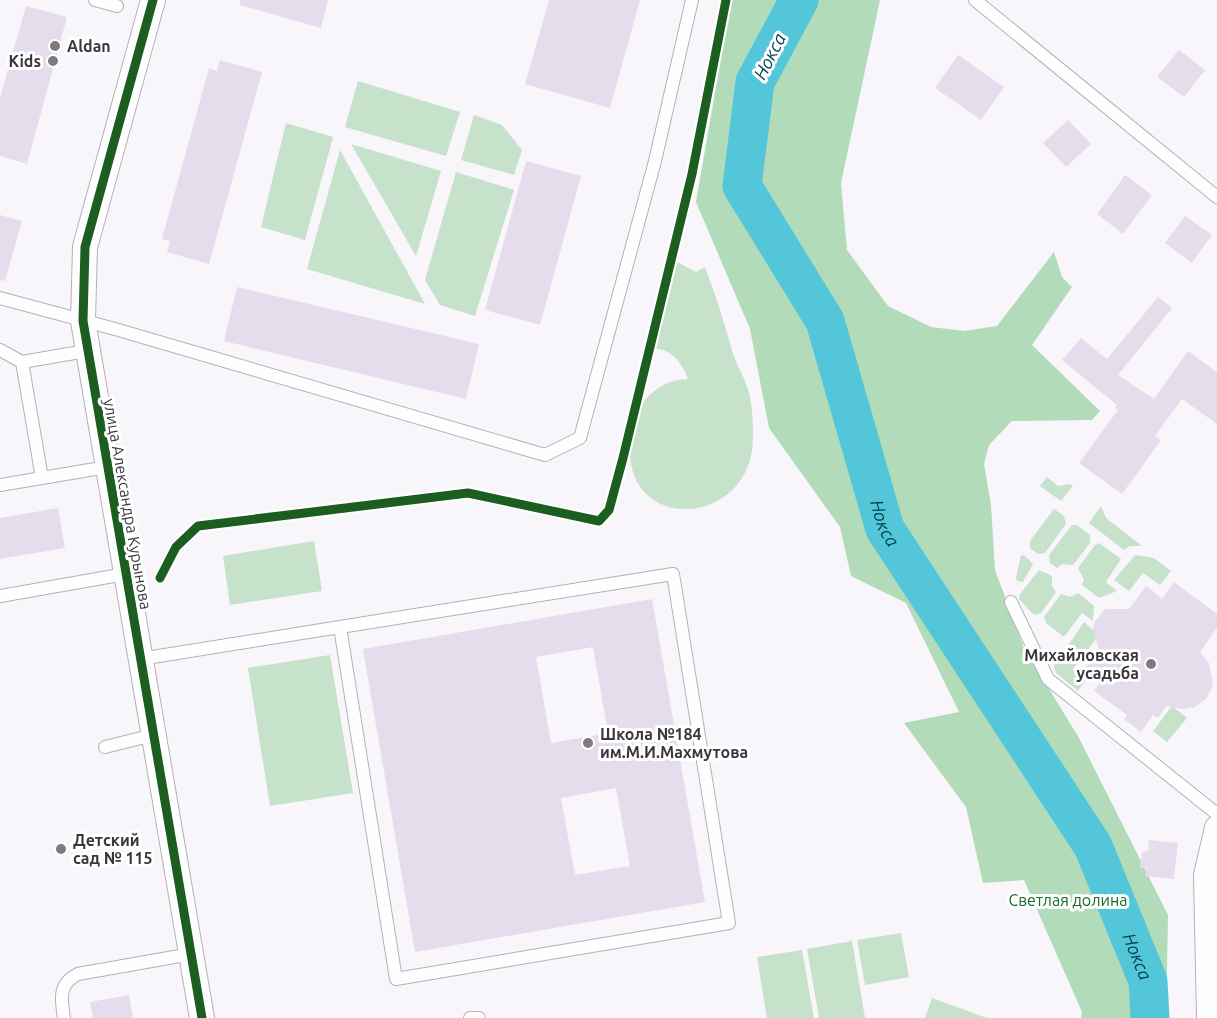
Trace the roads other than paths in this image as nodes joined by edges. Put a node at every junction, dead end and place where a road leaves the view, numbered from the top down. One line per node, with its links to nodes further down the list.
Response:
1 (94, 0): 5 (lane)
2 (153, 0): 8 (street, улица Александра Курынова)
3 (692, 0): 8 (lane)
4 (975, 0): 6 (lane)
5 (117, 6)
6 (1217, 197)
7 (0, 298): 8 (lane)
8 (83, 321): 10 (street, улица Александра Курынова)
9 (0, 350): 11 (lane)
10 (87, 351): 11 (lane); 12 (street, улица Александра Курынова)
11 (22, 362): 13 (lane)
12 (106, 467): 13 (lane); 15 (street, улица Александра Курынова)
13 (42, 478): 14 (lane)
14 (0, 485)
15 (125, 574): 16 (lane); 19 (street, улица Александра Курынова)
16 (0, 596)
17 (1011, 602): 22 (lane)
18 (340, 627): 18 (lane); 19 (lane)
19 (140, 659): 20 (street, улица Александра Курынова)
20 (153, 735): 21 (lane); 24 (street, улица Александра Курынова)
21 (105, 747)
22 (1217, 814)
23 (1217, 828): 29 (street)
24 (191, 954): 25 (lane); 26 (street, улица Александра Курынова)
25 (64, 1018)
26 (202, 1018)
27 (470, 1018): 28 (lane)
28 (479, 1018)
29 (1209, 1018)

